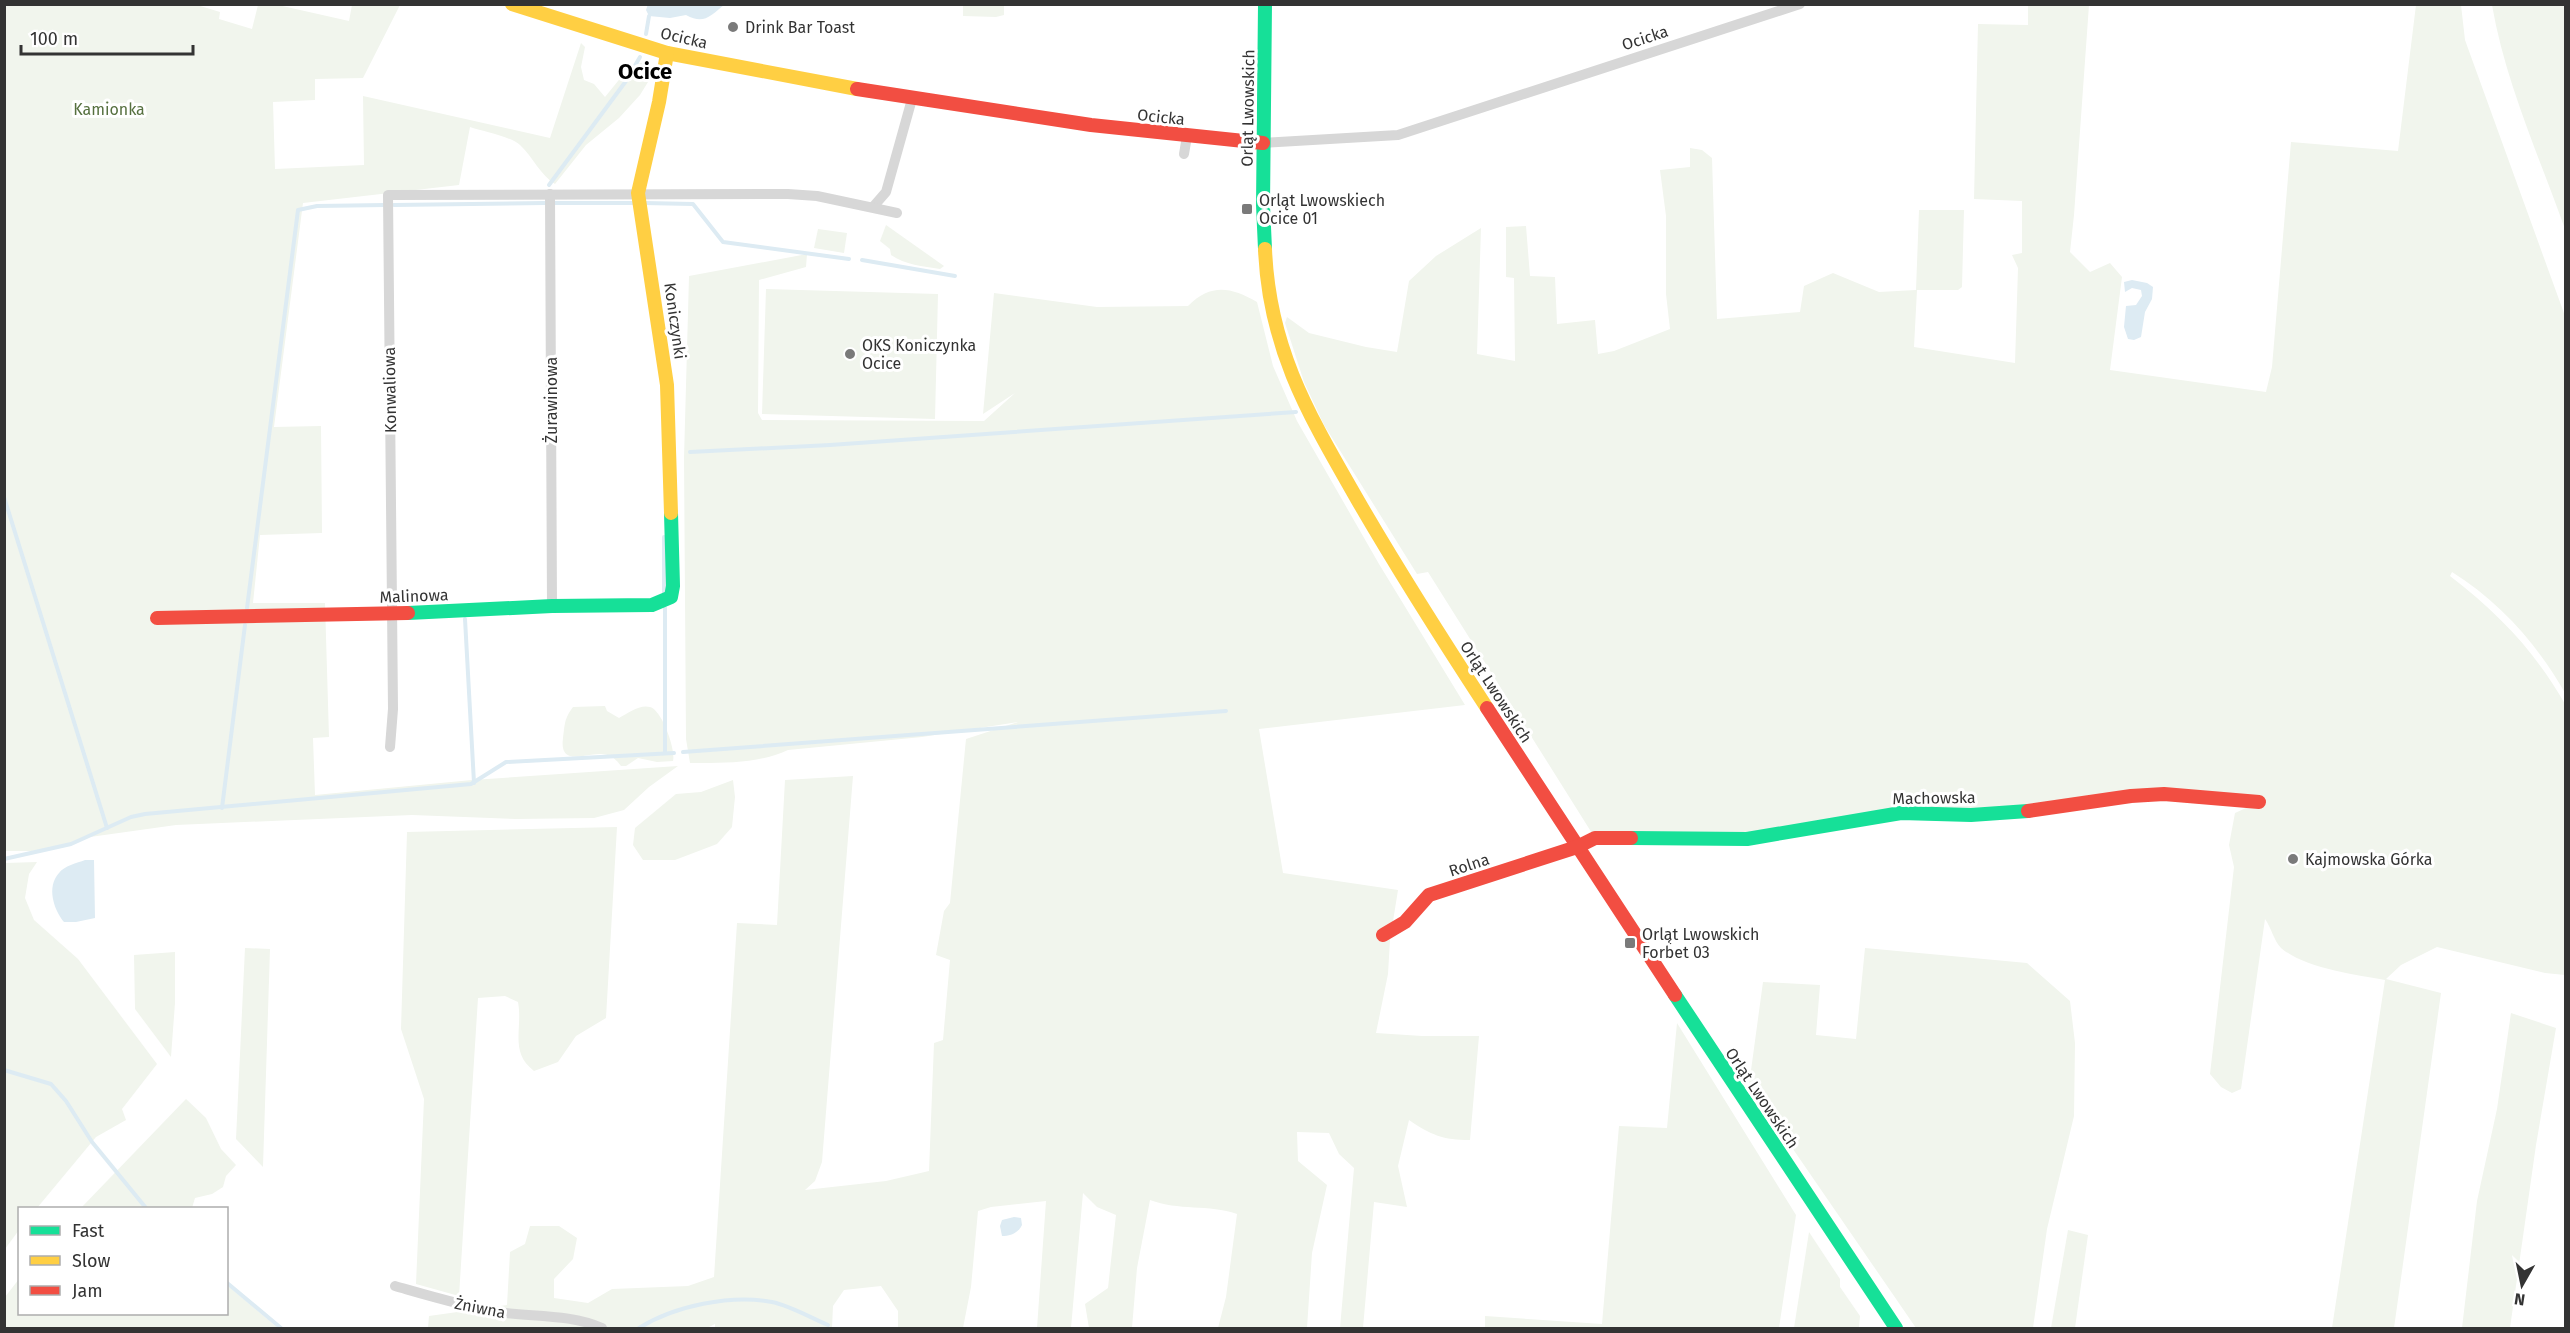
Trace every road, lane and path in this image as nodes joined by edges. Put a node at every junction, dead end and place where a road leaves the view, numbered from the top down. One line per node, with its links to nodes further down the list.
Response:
1 (512, 4): 4 (street, Ocicka)
2 (1265, 4): 7 (street, Orląt Lwowskich)
3 (1800, 4): 7 (street, Ocicka)
4 (667, 53): 5 (street, Ocicka); 9 (street, Koniczynki)
5 (912, 99): 6 (street, Ocicka); 11 (street)
6 (1186, 136): 7 (street, Ocicka); 8 (street)
7 (1263, 143): 19 (street, Orląt Lwowskich)
8 (1184, 154)
9 (638, 193): 10 (street); 11 (street); 13 (street, Koniczynki)
10 (550, 194): 14 (street, Żurawinowa); 15 (street, Konwaliowa)
11 (873, 207): 12 (street)
12 (897, 213)
13 (670, 597): 14 (street, Malinowa)
14 (552, 606): 15 (street, Malinowa)
15 (393, 614): 16 (street, Malinowa); 17 (street, Konwaliowa)
16 (157, 618)
17 (390, 747)
18 (2259, 802): 19 (street, Machowska)
19 (1577, 847): 20 (street, Rolna); 23 (street, Orląt Lwowskich)
20 (1383, 934)
21 (395, 1286): 22 (street, Żniwna)
22 (602, 1329)
23 (1896, 1329)

